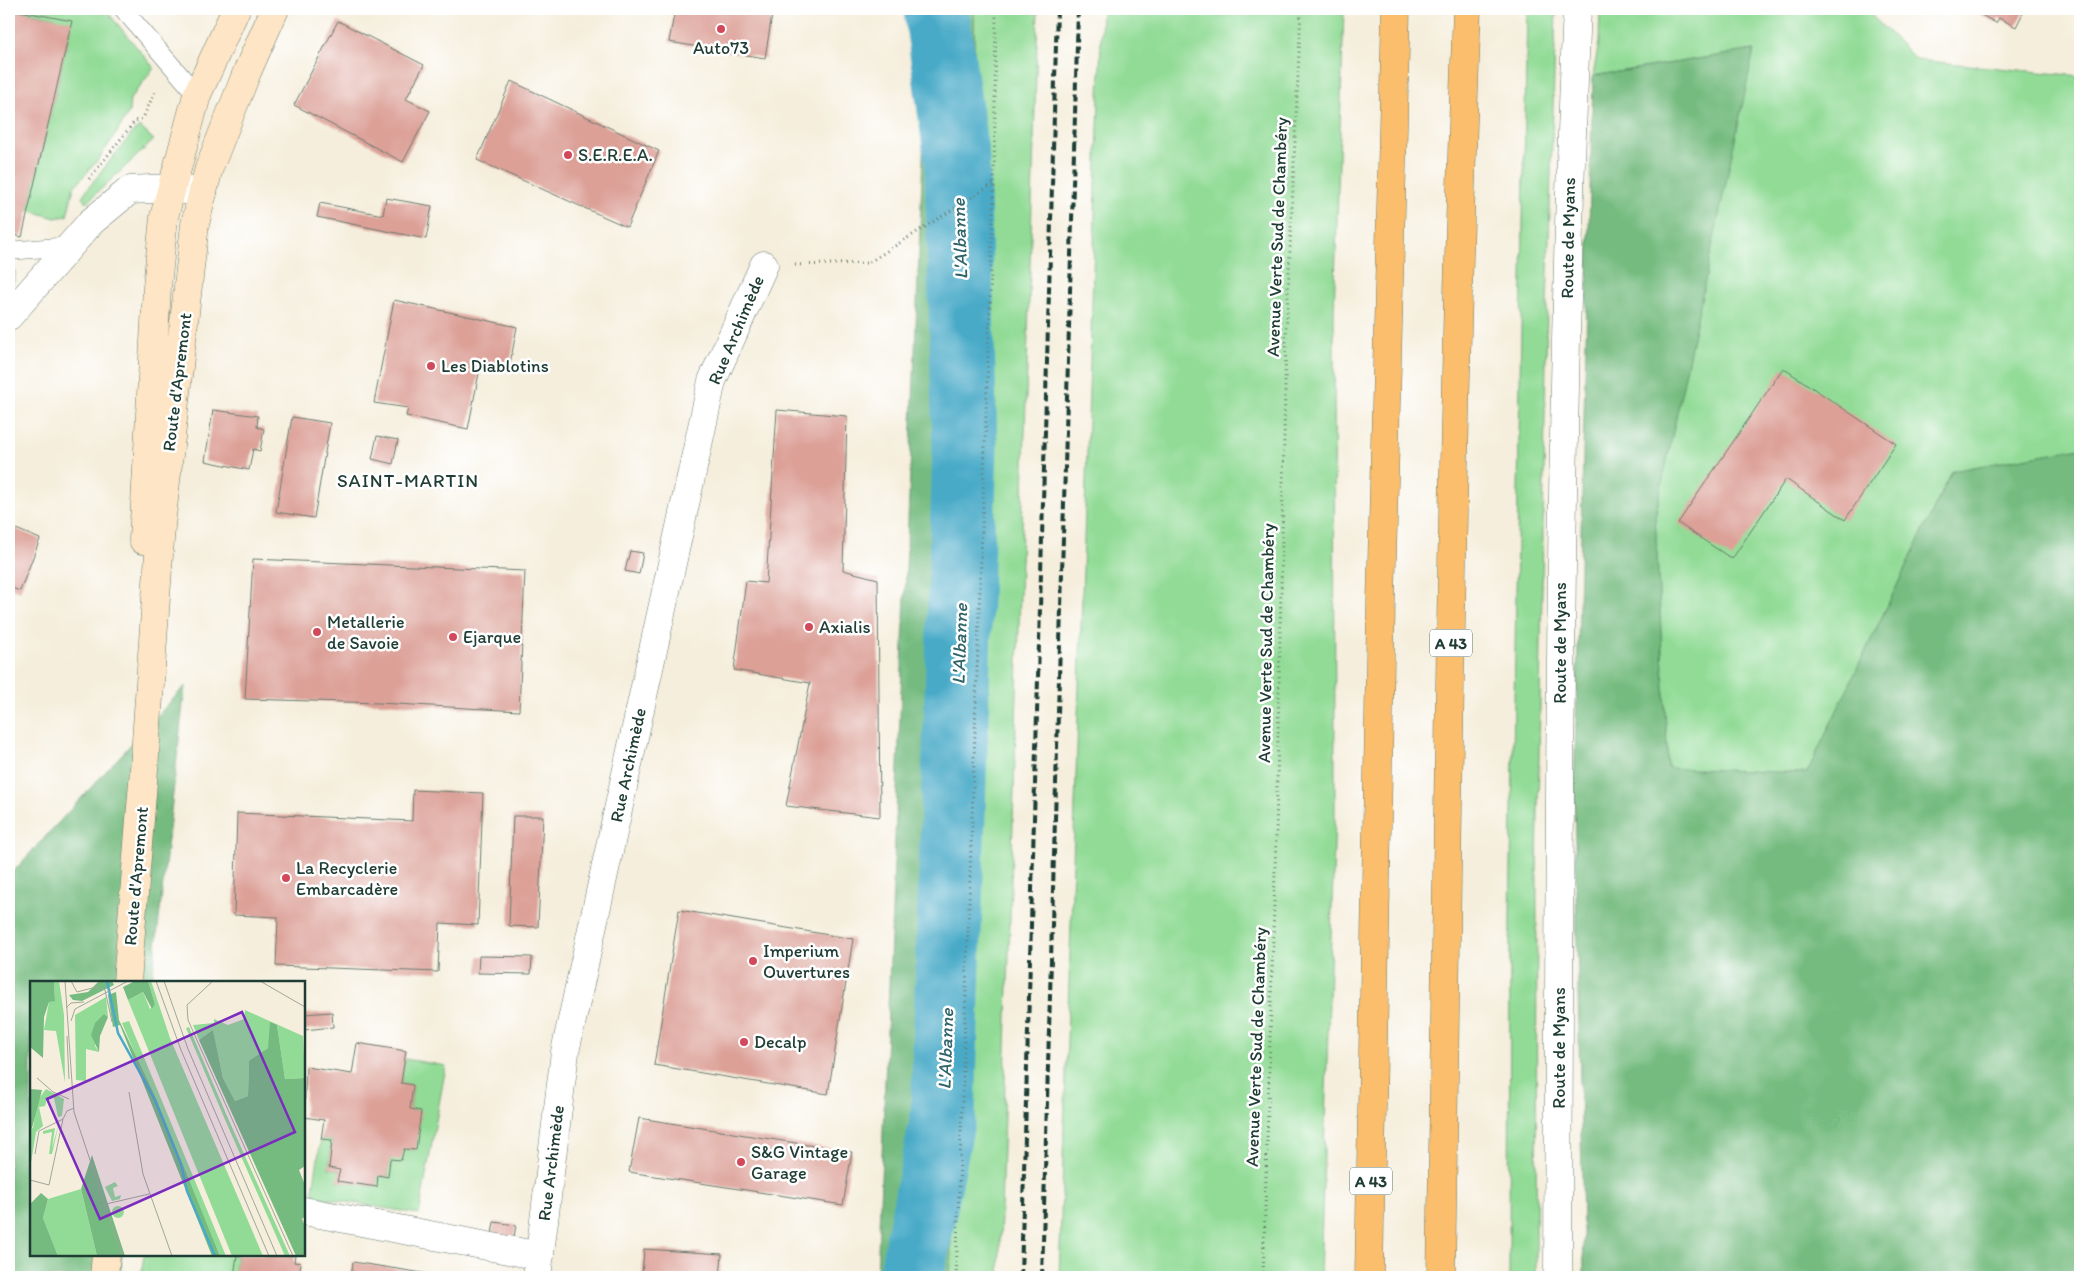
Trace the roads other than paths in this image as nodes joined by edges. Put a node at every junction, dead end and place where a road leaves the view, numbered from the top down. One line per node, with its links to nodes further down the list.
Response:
1 (123, 9): 7 (lane)
2 (236, 9): 7 (main road, Route d'Apremont)
3 (276, 9): 9 (main road, Route d'Apremont)
4 (1396, 9): 20 (highway, A 43)
5 (1467, 9): 21 (highway, A 43)
6 (1577, 9): 22 (street, Route de Myans)
7 (197, 95): 8 (main road, Route d'Apremont)
8 (171, 188): 9 (street); 10 (street); 14 (main road, Route d'Apremont)
9 (202, 193): 14 (main road, Route d'Apremont)
10 (69, 246): 11 (lane); 13 (street)
11 (9, 251)
12 (764, 265): 18 (street, Rue Archimède)
13 (9, 316)
14 (144, 770): 15 (main road, Route d'Apremont)
15 (128, 981)
16 (305, 1211): 18 (street)
17 (106, 1256): 19 (main road)
18 (538, 1267)
19 (104, 1277)
20 (1369, 1277)
21 (1441, 1277)
22 (1558, 1277)

